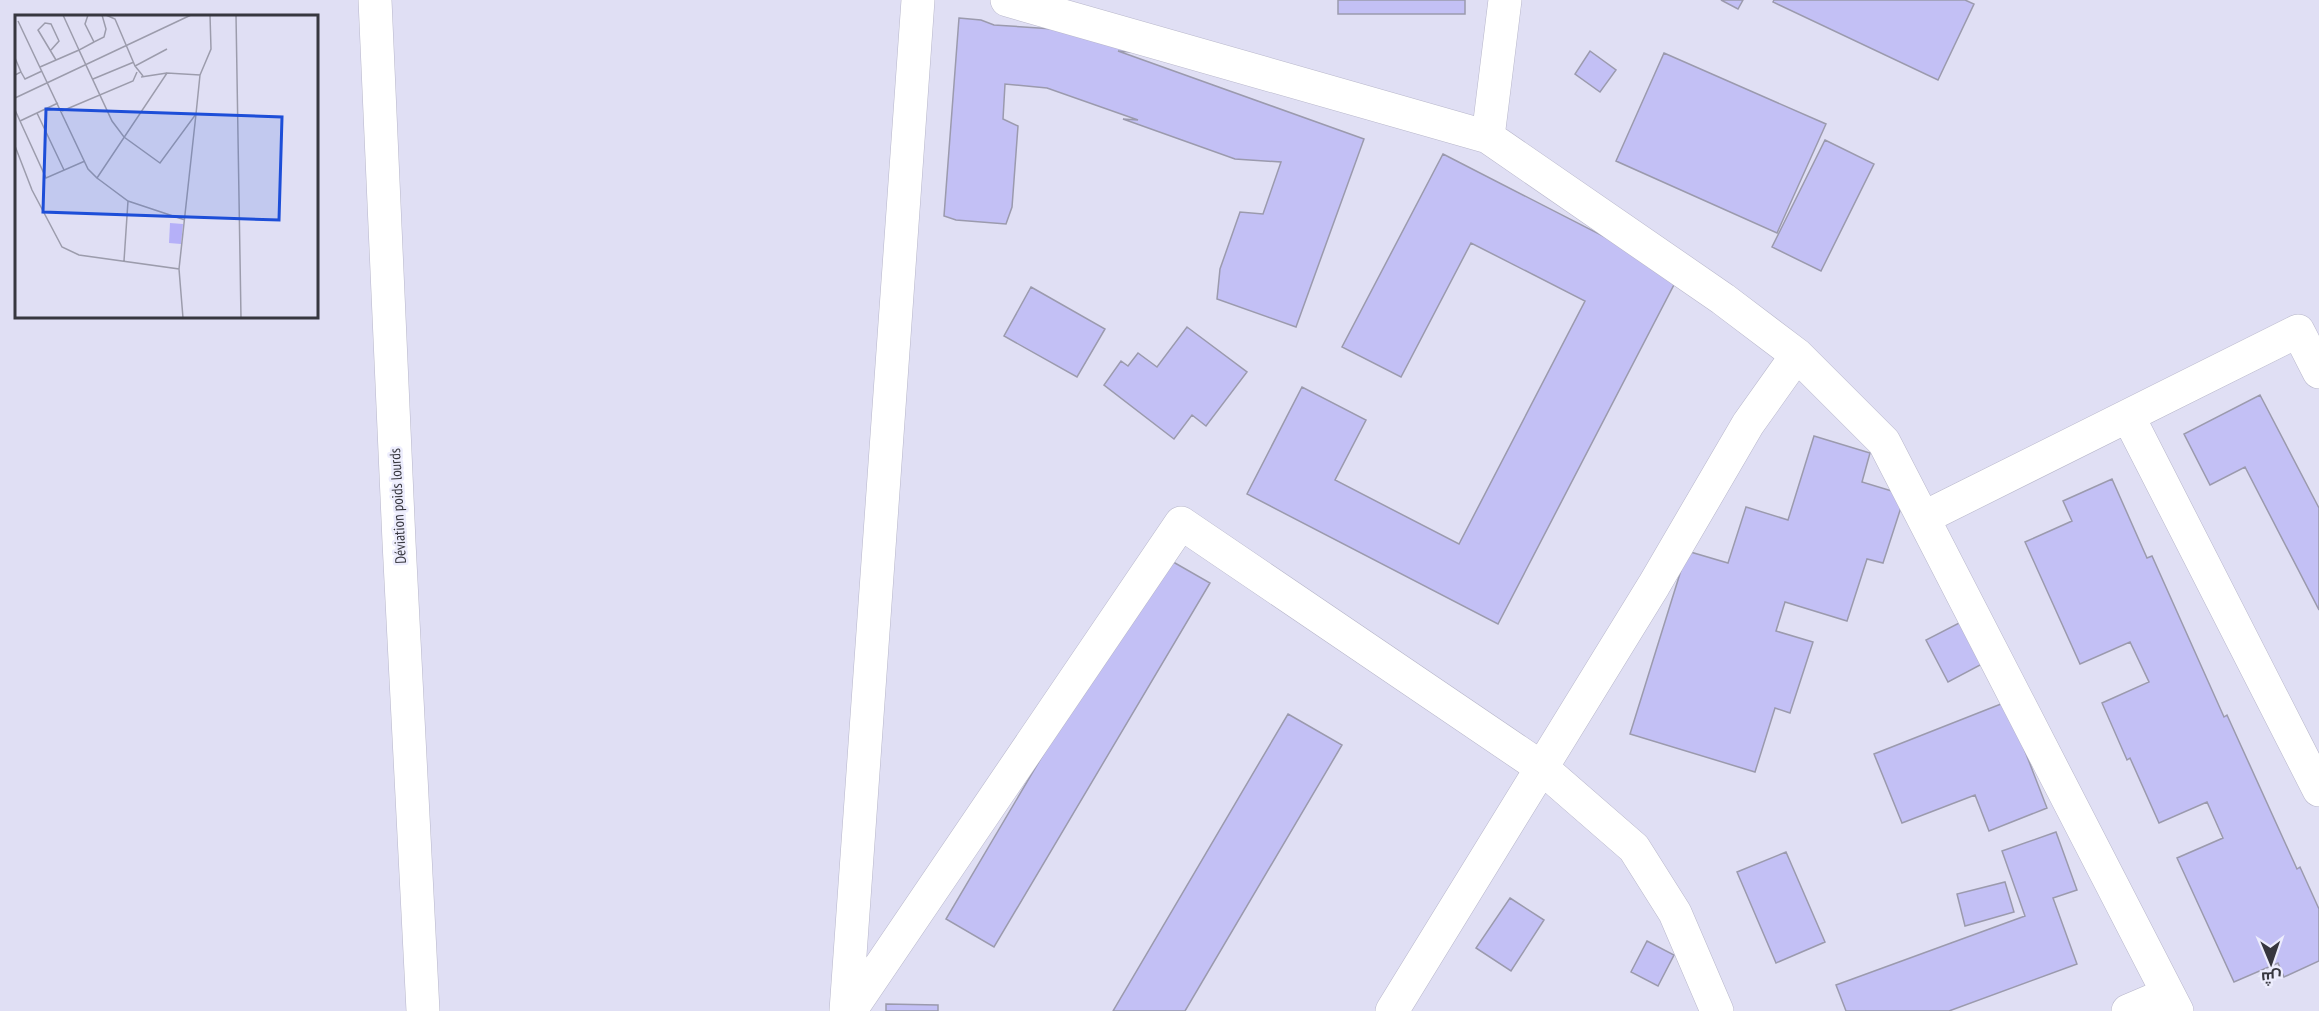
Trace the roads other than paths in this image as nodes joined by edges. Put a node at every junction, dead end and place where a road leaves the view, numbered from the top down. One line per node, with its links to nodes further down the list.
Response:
1 (375, 0): 14 (street, Déviation poids lourds)
2 (918, 0): 15 (street)
3 (1007, 0): 5 (street)
4 (1505, 0): 5 (street)
5 (1488, 137): 7 (street)
6 (2309, 325): 8 (street); 9 (street)
7 (1797, 356): 10 (street); 11 (street)
8 (2319, 372)
9 (2128, 416): 10 (street); 12 (street)
10 (1925, 517): 13 (street)
11 (1542, 768): 15 (street); 16 (street); 17 (street)
12 (2319, 790)
13 (2173, 1002): 18 (street)
14 (423, 1011)
15 (848, 1011)
16 (1392, 1011)
17 (1717, 1011)
18 (2128, 1011)

